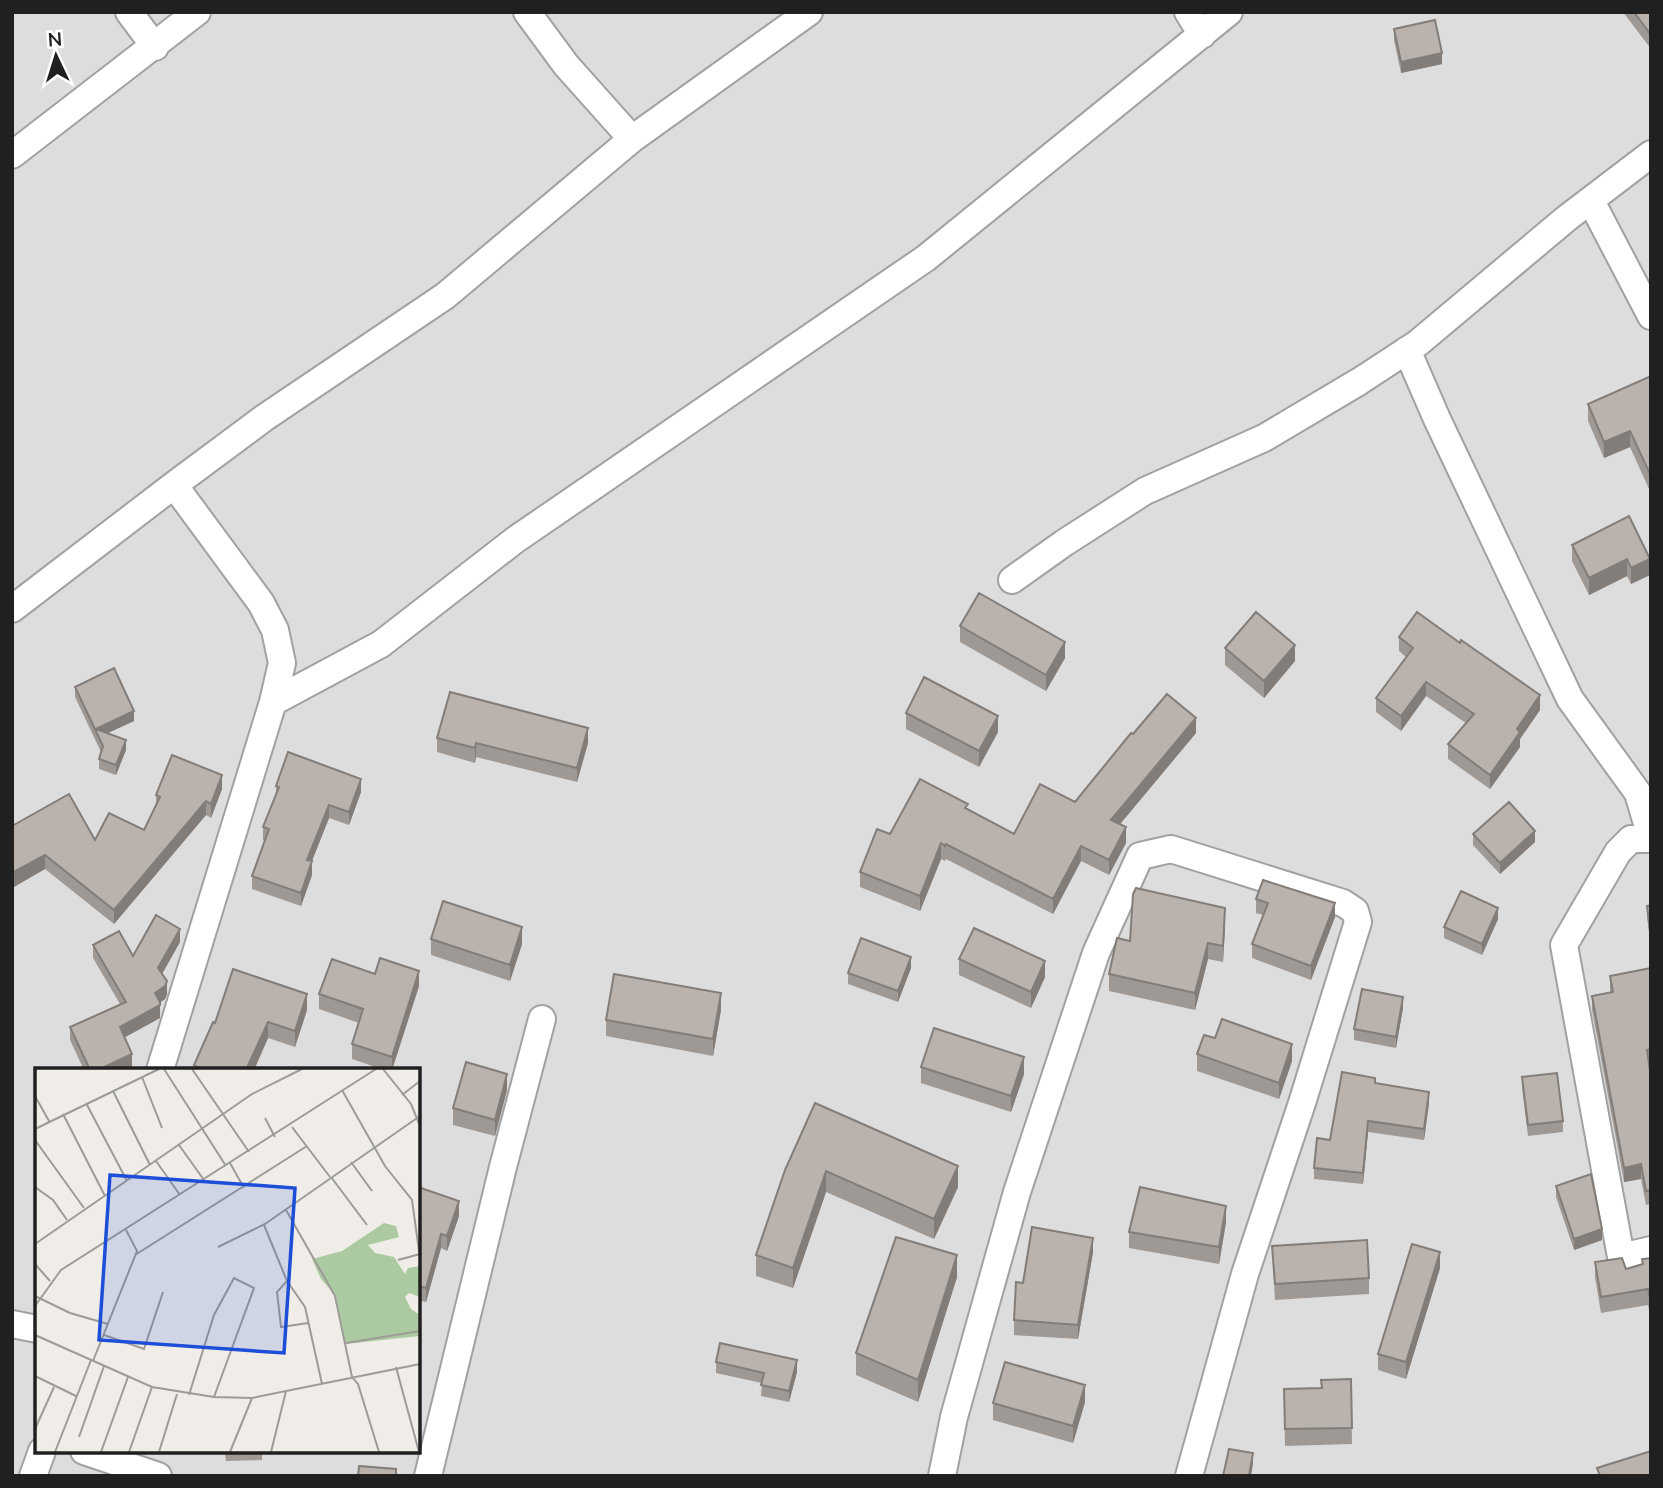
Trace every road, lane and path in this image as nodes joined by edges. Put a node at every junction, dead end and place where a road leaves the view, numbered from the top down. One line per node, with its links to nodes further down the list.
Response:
1 (129, 12): 8 (street)
2 (197, 12): 8 (street)
3 (527, 12): 9 (street)
4 (809, 12): 9 (street)
5 (1188, 12): 7 (street)
6 (1229, 12): 7 (street)
7 (1202, 34): 18 (street)
8 (155, 47): 11 (street)
9 (632, 139): 15 (street)
10 (1651, 154): 12 (street)
11 (12, 155)
12 (1591, 201): 13 (street); 14 (street)
13 (1651, 316)
14 (1407, 350): 16 (street); 19 (street)
15 (174, 485): 17 (street); 18 (street)
16 (1012, 580)
17 (12, 609)
18 (273, 702): 21 (street)
19 (1651, 838): 22 (street)
20 (542, 1019): 29 (street)
21 (161, 1068)
22 (1651, 1251)
23 (12, 1324): 24 (street)
24 (35, 1329)
25 (41, 1453): 27 (street)
26 (90, 1453): 28 (street)
27 (33, 1476)
28 (158, 1476)
29 (428, 1476)
30 (942, 1476): 31 (street)
31 (1189, 1476)

